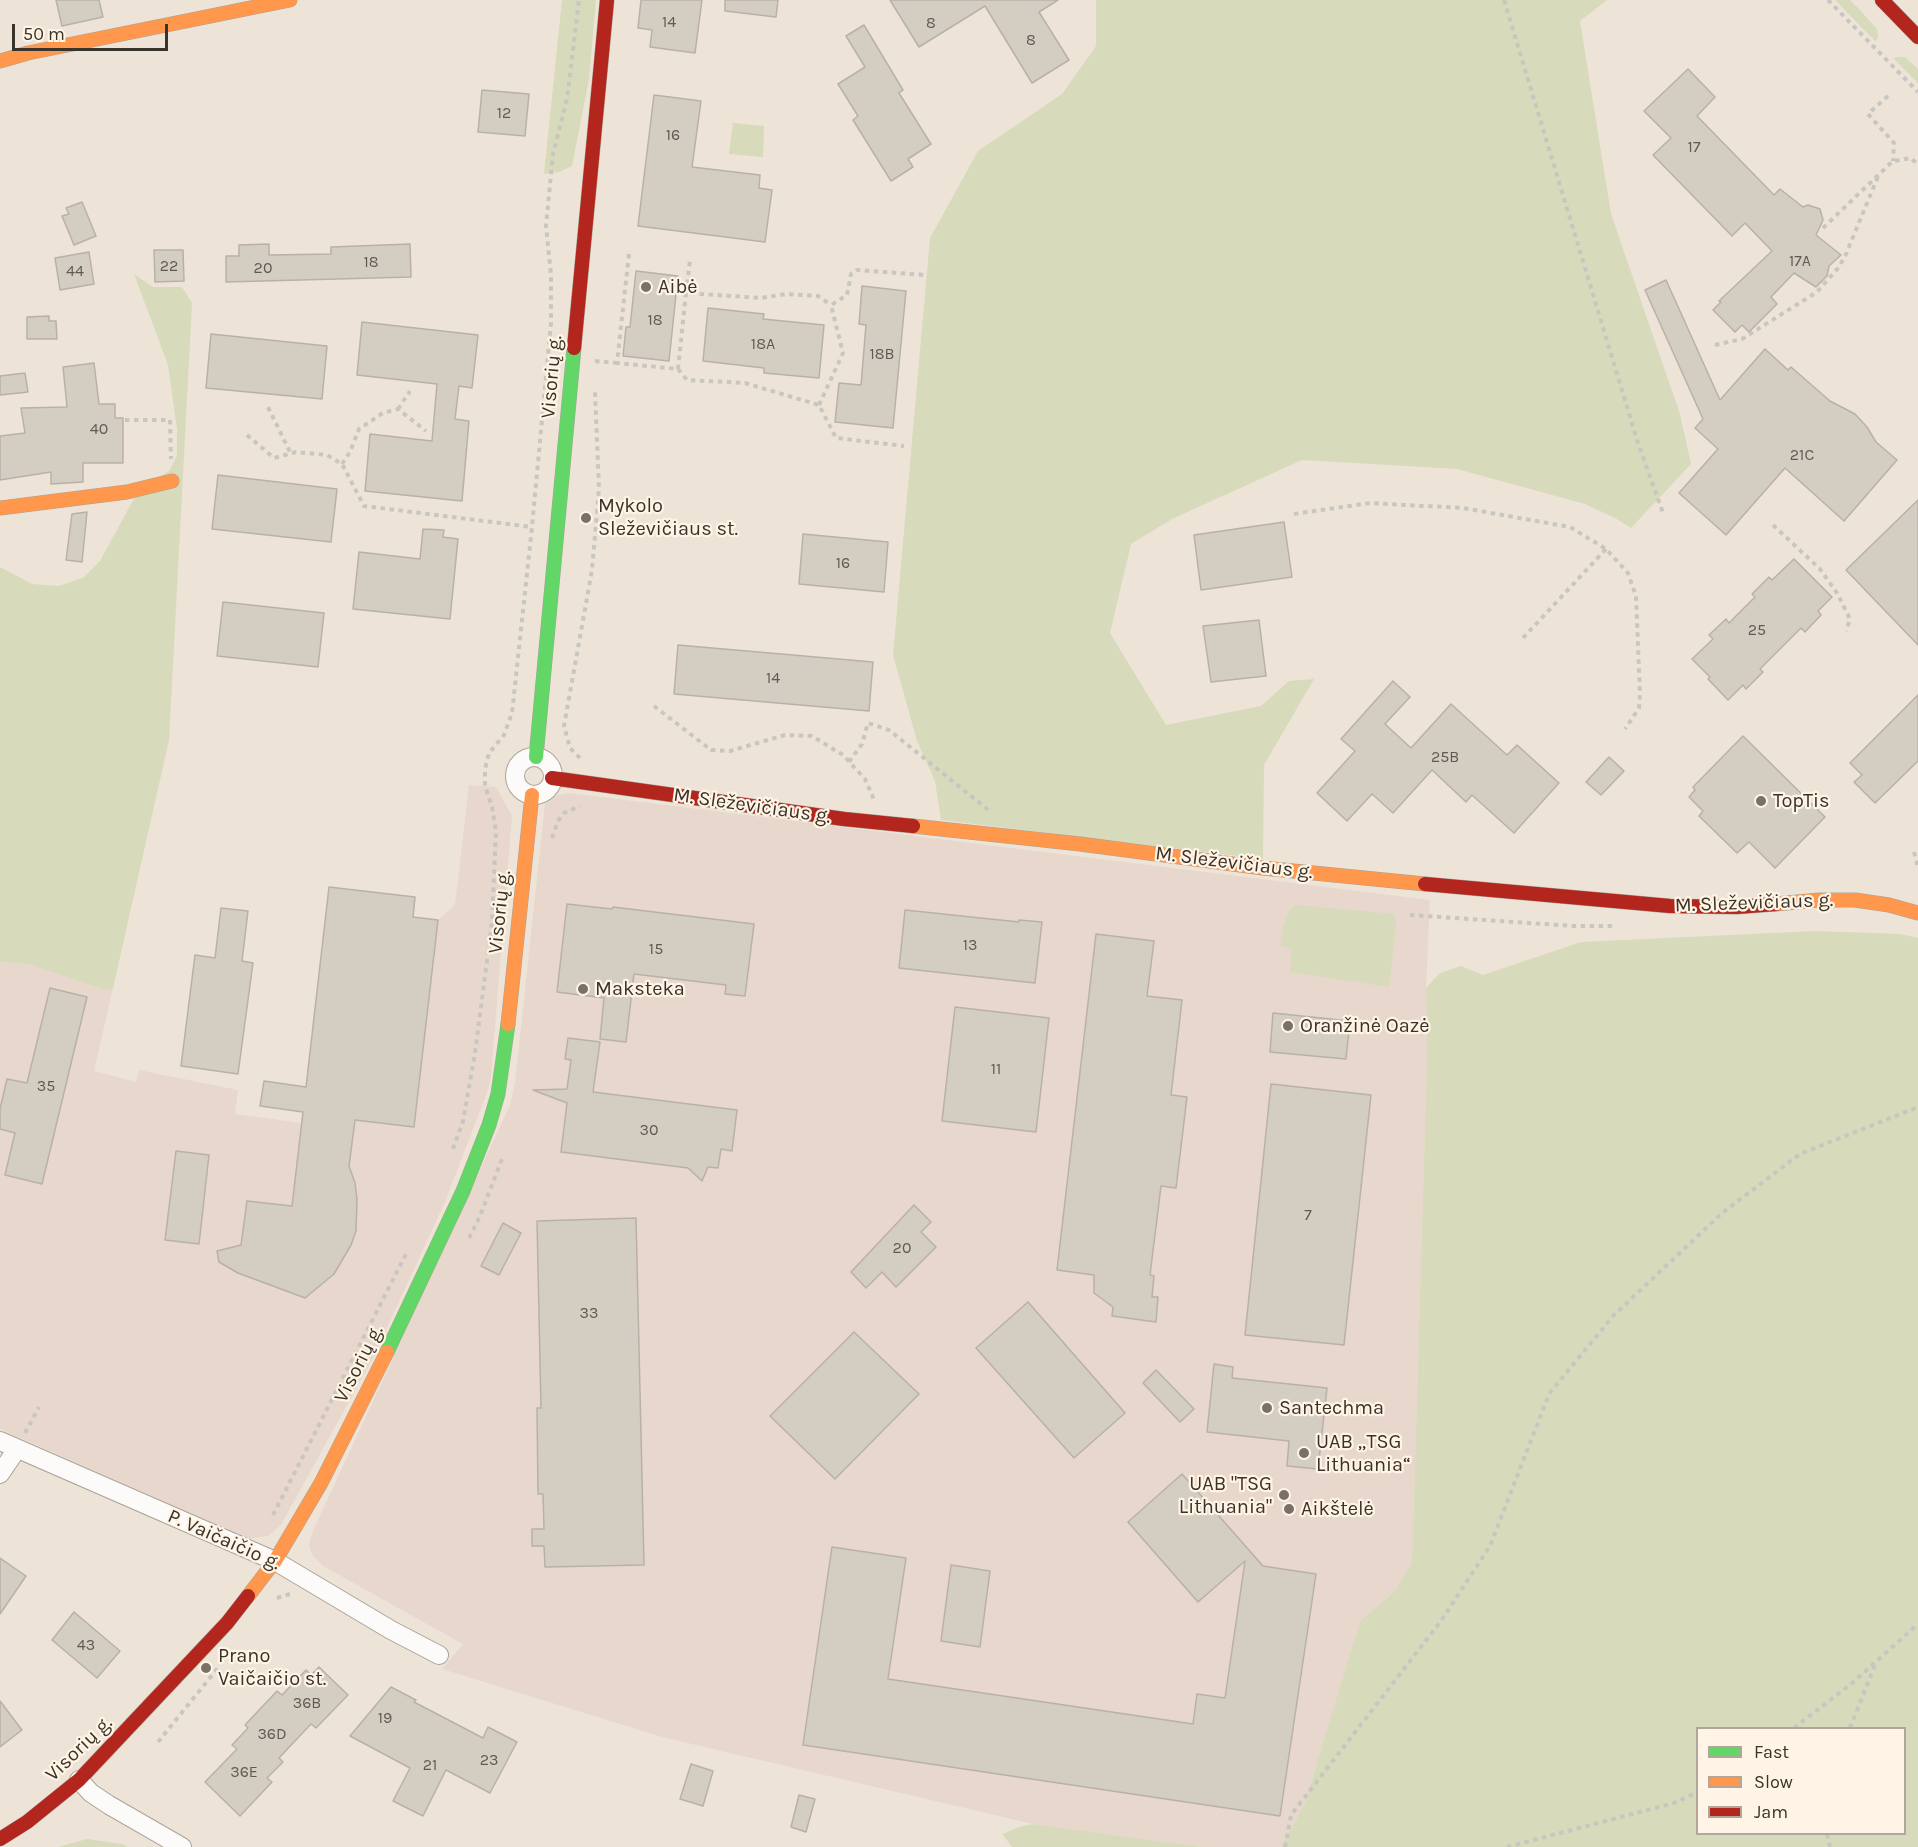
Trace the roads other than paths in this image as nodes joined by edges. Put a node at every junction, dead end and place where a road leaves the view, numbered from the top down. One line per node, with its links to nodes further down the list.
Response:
1 (290, 0): 5 (street)
2 (607, 0): 8 (street, Visorių g.)
3 (1882, 0): 4 (street)
4 (1918, 37)
5 (0, 61)
6 (172, 481): 7 (street)
7 (0, 508)
8 (536, 757): 9 (street); 10 (street)
9 (552, 778): 10 (street); 11 (street, M. Sleževičiaus g.)
10 (532, 795): 15 (street, Visorių g.)
11 (1918, 913)
12 (0, 1441): 13 (street, P. Vaičaičio g.)
13 (17, 1449): 14 (street); 15 (street, P. Vaičaičio g.)
14 (0, 1474)
15 (275, 1561): 16 (street, P. Vaičaičio g.); 17 (street, Visorių g.)
16 (439, 1655)
17 (79, 1780): 18 (street, Visorių g.); 19 (street)
18 (0, 1839)
19 (182, 1847)

